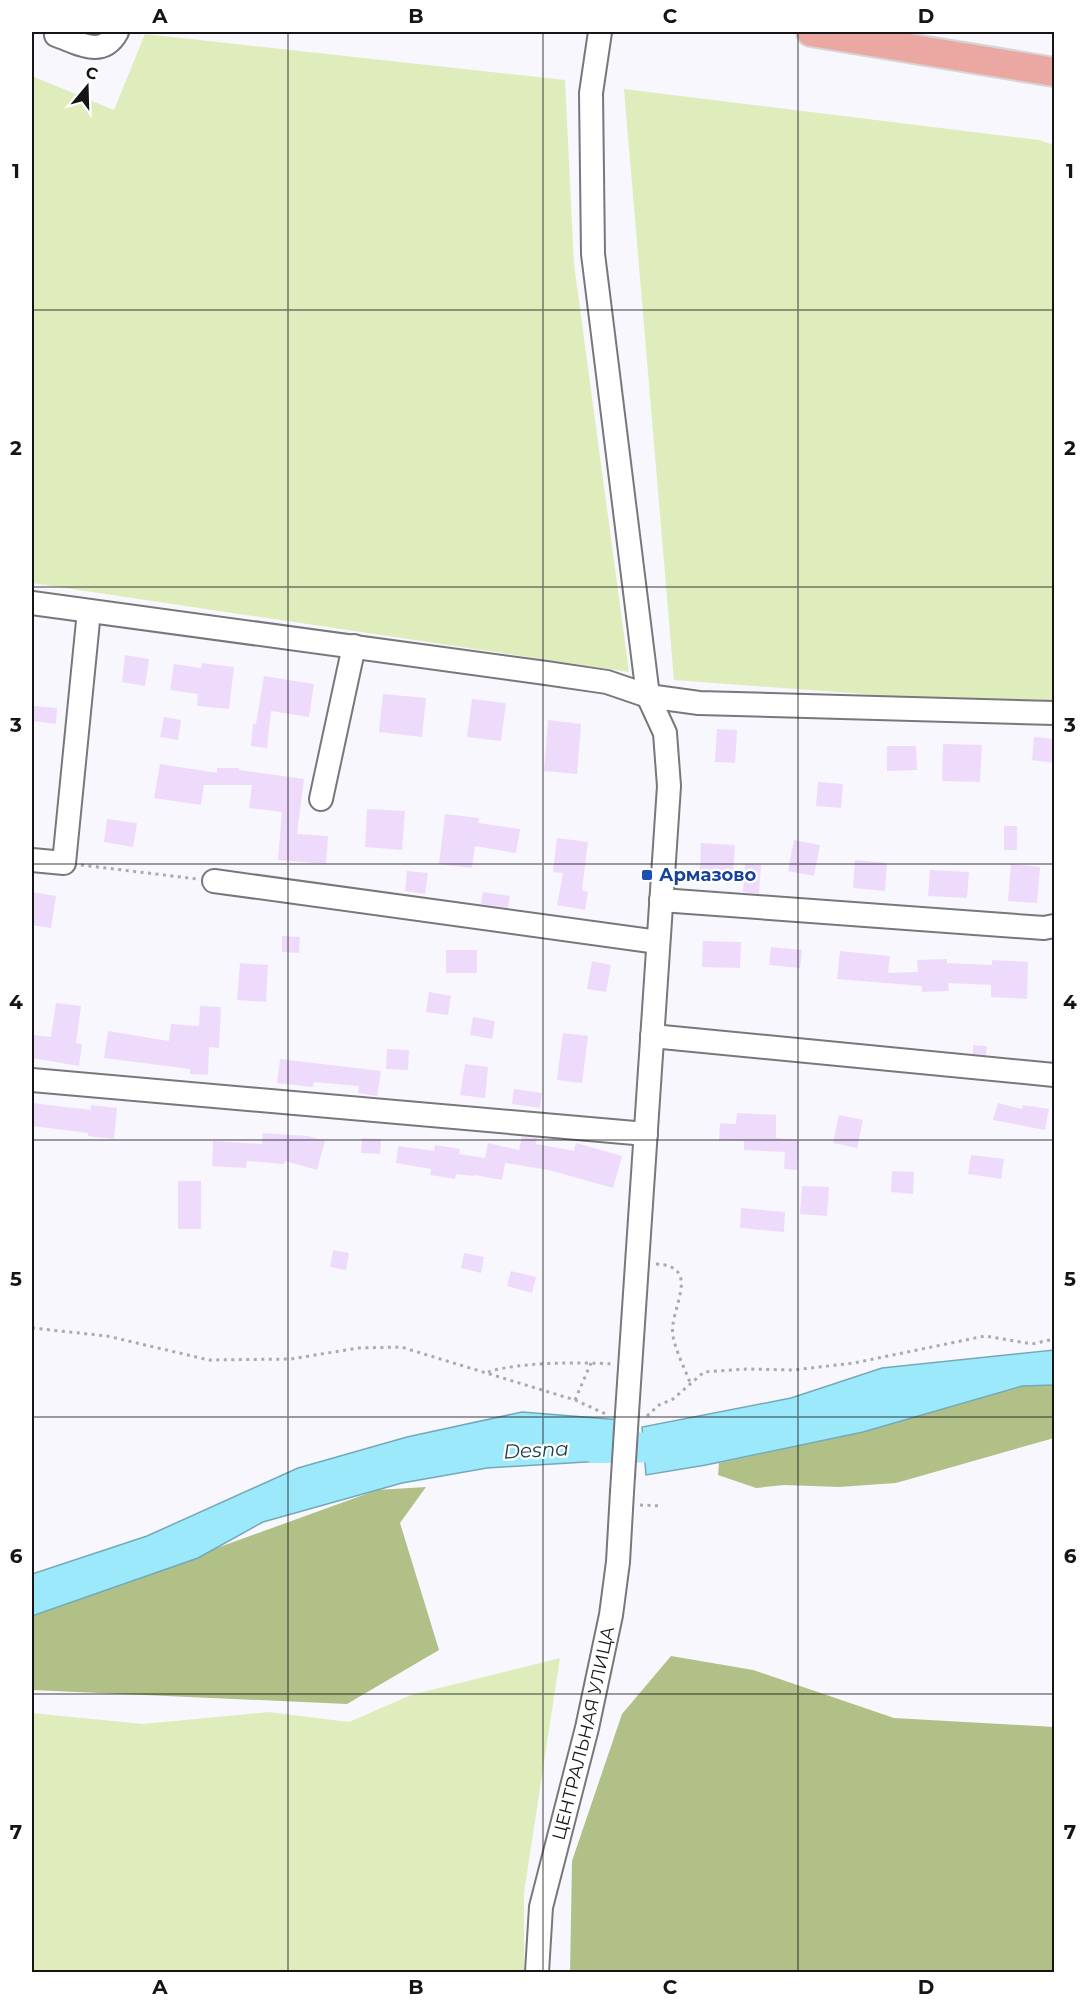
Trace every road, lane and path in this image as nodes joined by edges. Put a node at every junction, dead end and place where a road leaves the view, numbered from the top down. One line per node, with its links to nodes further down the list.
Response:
1 (117, 32): 4 (street)
2 (600, 32): 9 (street, ЦЕНТРАЛЬНАЯ УЛИЦА)
3 (811, 32): 5 (main road)
4 (56, 34)
5 (1054, 72)
6 (32, 603): 7 (street)
7 (89, 611): 8 (street); 13 (street)
8 (354, 646): 9 (street); 11 (street)
9 (648, 696): 10 (street); 15 (street, ЦЕНТРАЛЬНАЯ УЛИЦА)
10 (1054, 713)
11 (321, 799)
12 (32, 860): 13 (street)
13 (64, 863): 14 (path)
14 (214, 881): 17 (street)
15 (661, 900): 16 (street); 17 (street, ЦЕНТРАЛЬНАЯ УЛИЦА)
16 (1054, 926)
17 (658, 942): 18 (street, ЦЕНТРАЛЬНАЯ УЛИЦА)
18 (652, 1036): 19 (street); 21 (street, ЦЕНТРАЛЬНАЯ УЛИЦА)
19 (1054, 1075)
20 (32, 1080): 21 (street)
21 (646, 1134): 22 (street, ЦЕНТРАЛЬНАЯ УЛИЦА)
22 (637, 1263): 26 (path); 28 (street, ЦЕНТРАЛЬНАЯ УЛИЦА)
23 (32, 1328): 25 (path)
24 (1054, 1339): 26 (path)
25 (487, 1373): 27 (path); 27 (path)
26 (691, 1385): 28 (path)
27 (575, 1400): 28 (path)
28 (625, 1415): 29 (street, ЦЕНТРАЛЬНАЯ УЛИЦА, bridge)
29 (537, 1972)

